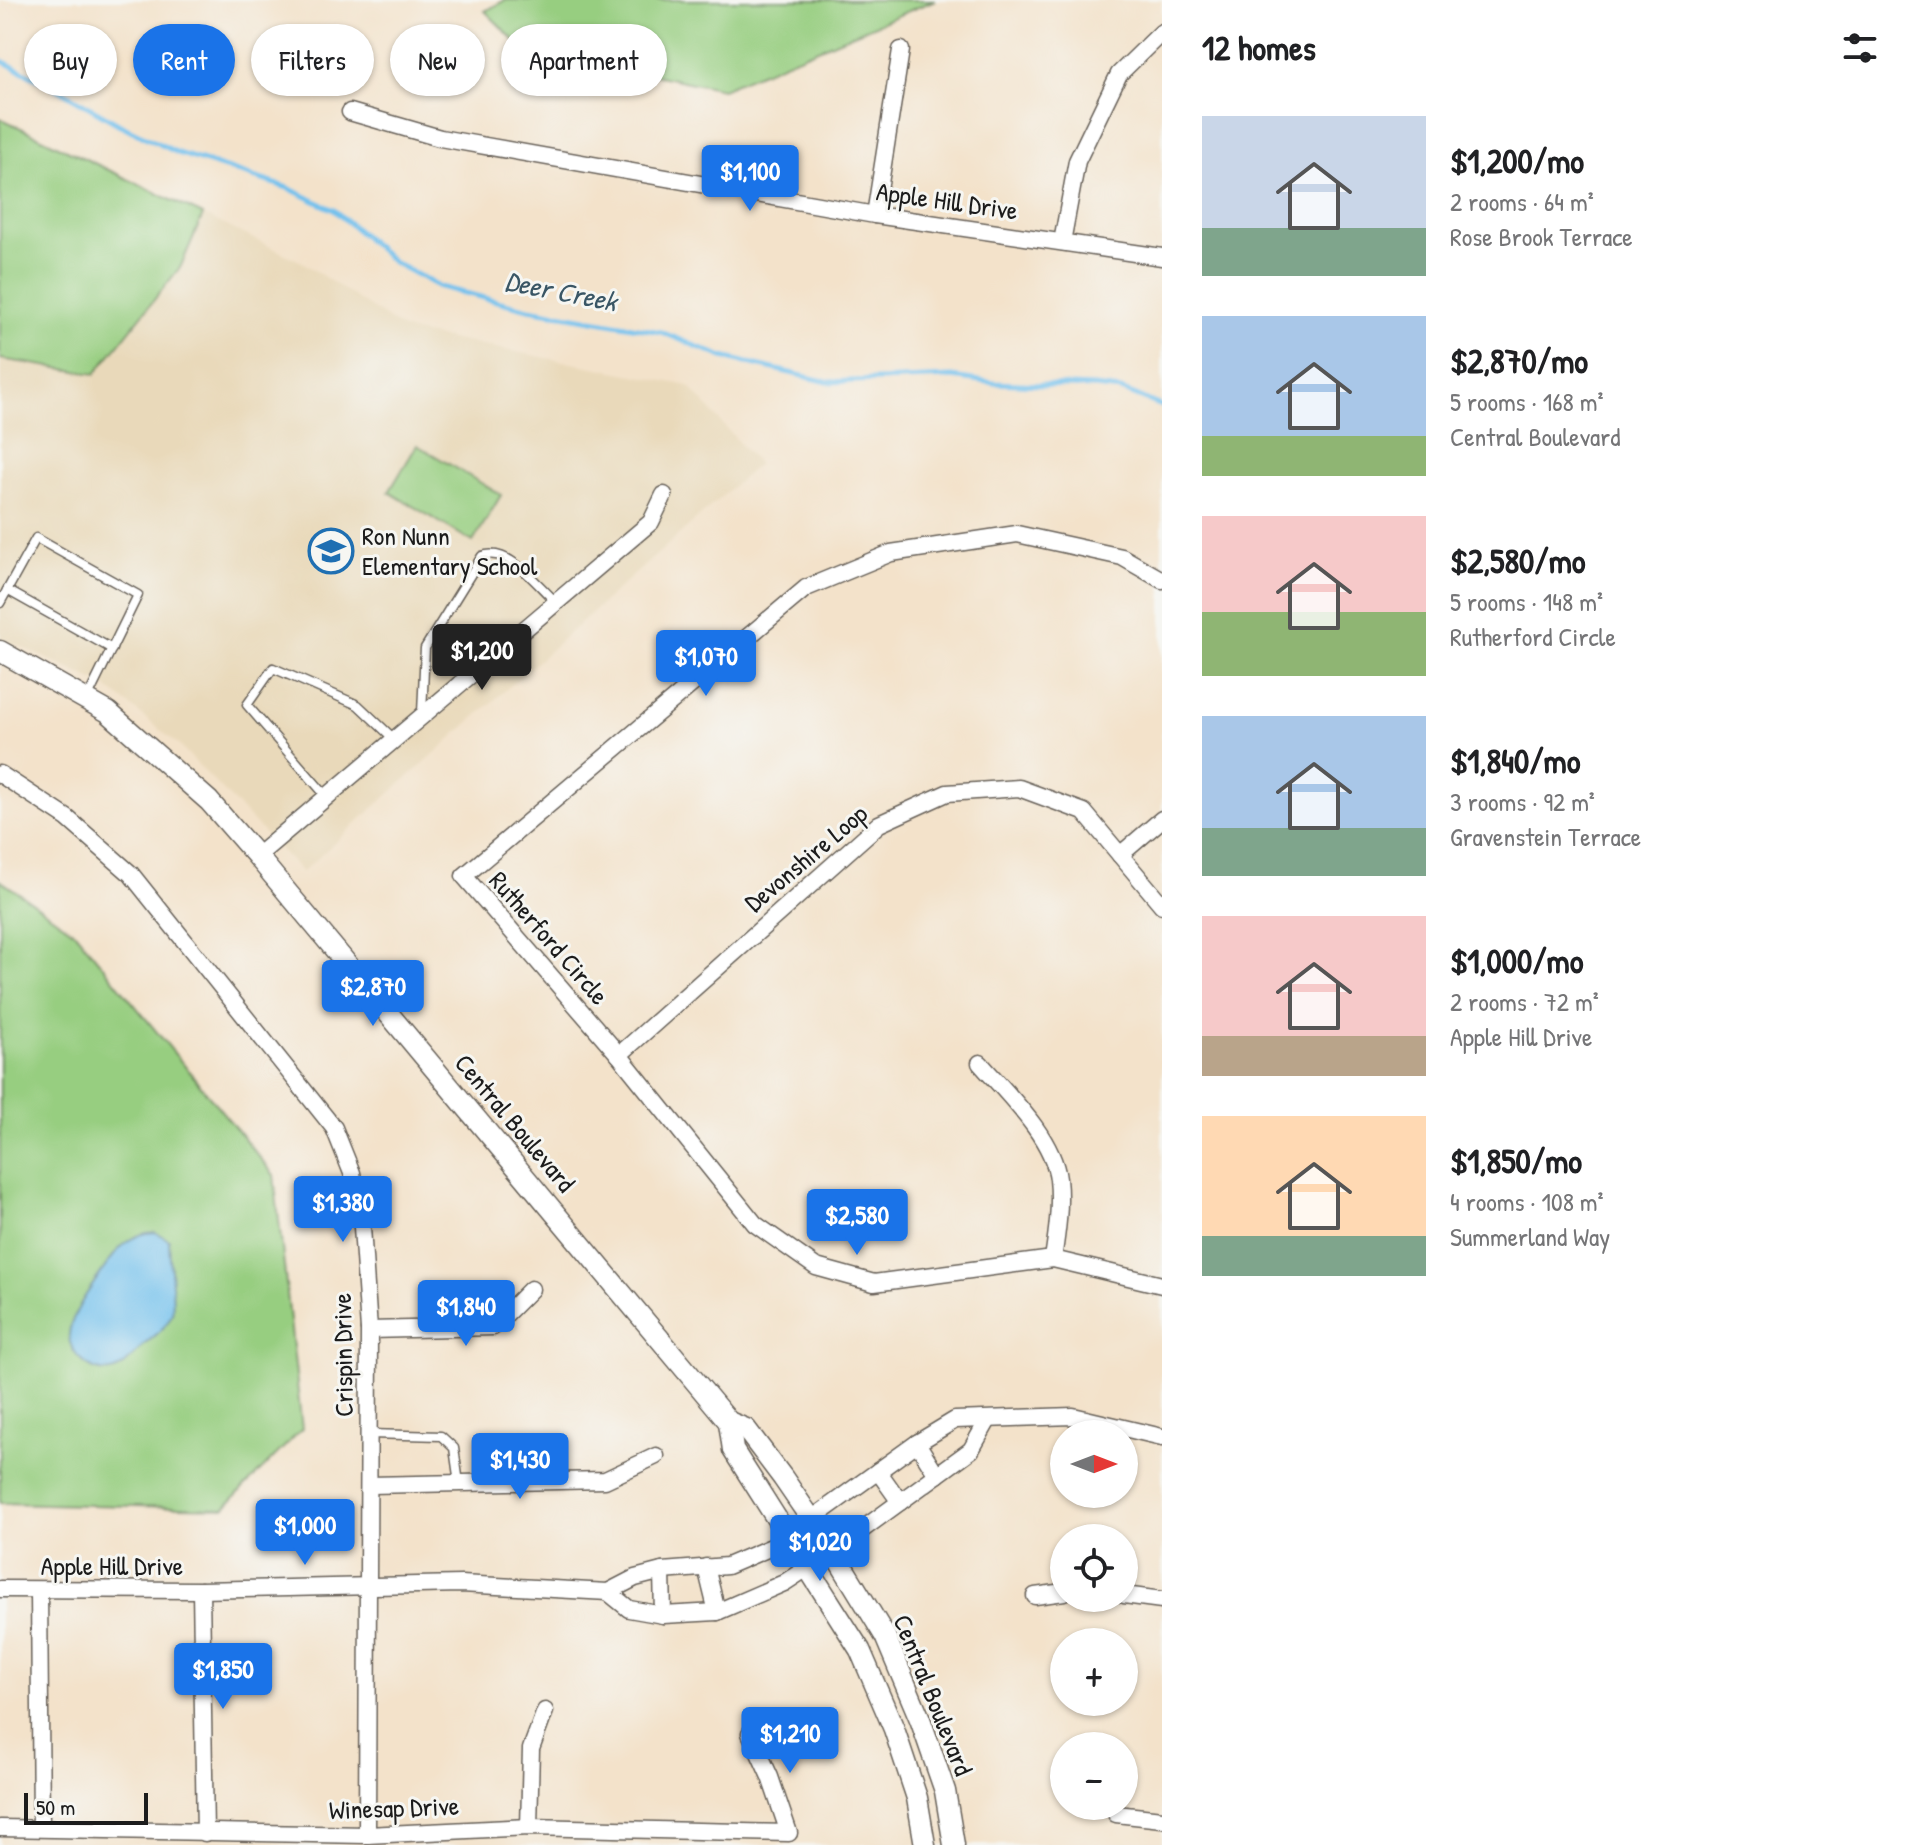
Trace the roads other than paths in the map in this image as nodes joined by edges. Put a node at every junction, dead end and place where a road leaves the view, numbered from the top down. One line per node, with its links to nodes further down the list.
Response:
1 (1162, 32): 5 (street)
2 (901, 50): 4 (street)
3 (350, 112): 4 (street, Apple Hill Drive)
4 (875, 215): 5 (street, Apple Hill Drive)
5 (1062, 242): 6 (street, Apple Hill Drive)
6 (1162, 257)
7 (664, 495): 11 (street)
8 (1162, 580): 23 (street, Rutherford Circle)
9 (7, 590): 10 (lane); 12 (lane); 12 (lane)
10 (0, 603)
11 (556, 603): 15 (street); 15 (lane)
12 (112, 649): 14 (lane)
13 (0, 651): 14 (street, Central Boulevard)
14 (87, 700): 21 (street, Central Boulevard)
15 (422, 717): 16 (street)
16 (394, 740): 18 (street); 18 (lane)
17 (0, 774): 28 (street, Crispin Drive)
18 (327, 797): 21 (street)
19 (1162, 819): 20 (street)
20 (1120, 855): 22 (street, Devonshire Loop); 23 (street, Devonshire Loop)
21 (257, 856): 30 (street, Central Boulevard)
22 (1162, 905)
23 (619, 1055): 25 (street, Rutherford Circle)
24 (980, 1063): 25 (street)
25 (1053, 1259): 26 (street, Rutherford Circle)
26 (1162, 1285)
27 (531, 1289): 28 (street)
28 (369, 1330): 31 (street, Crispin Drive)
29 (988, 1420): 32 (street, Apple Hill Drive); 33 (street, Apple Hill Drive); 36 (street, Apple Hill Drive)
30 (729, 1422): 40 (street, Central Boulevard); 41 (street, Central Boulevard)
31 (368, 1434): 37 (lane); 38 (street, Crispin Drive)
32 (1162, 1437)
33 (917, 1443): 35 (street, Apple Hill Drive); 36 (street)
34 (656, 1456): 37 (street)
35 (878, 1471): 39 (street); 40 (street, Apple Hill Drive)
36 (937, 1475): 39 (street, Apple Hill Drive)
37 (459, 1483): 38 (street)
38 (370, 1485): 46 (street, Crispin Drive)
39 (900, 1502): 42 (street, Apple Hill Drive)
40 (811, 1518): 41 (street, Apple Hill Drive); 42 (street, Central Boulevard)
41 (787, 1534): 43 (street, Apple Hill Drive); 44 (street, Central Boulevard)
42 (833, 1551): 44 (street, Apple Hill Drive); 67 (street, Central Boulevard)
43 (706, 1567): 45 (street, Apple Hill Drive); 55 (street)
44 (809, 1567): 55 (street, Apple Hill Drive); 66 (street, Central Boulevard)
45 (662, 1571): 50 (street, Apple Hill Drive); 56 (street)
46 (369, 1585): 49 (street, Apple Hill Drive); 50 (street, Apple Hill Drive); 65 (street, Crispin Drive)
47 (0, 1589): 48 (street, Apple Hill Drive)
48 (39, 1590): 49 (street, Apple Hill Drive); 63 (street)
49 (201, 1590): 64 (street)
50 (608, 1592): 56 (street, Apple Hill Drive)
51 (1050, 1594): 52 (street)
52 (1035, 1596)
53 (1138, 1597): 54 (street)
54 (1162, 1600)
55 (717, 1612): 56 (street, Apple Hill Drive)
56 (663, 1615)
57 (545, 1711): 61 (street)
58 (750, 1733): 61 (street, Winesap Drive)
59 (1138, 1816): 60 (street)
60 (1162, 1819)
61 (529, 1827): 65 (street, Winesap Drive)
62 (0, 1828): 63 (street, Winesap Drive)
63 (41, 1828): 64 (street, Winesap Drive)
64 (205, 1833): 65 (street, Winesap Drive)
65 (367, 1835)
66 (925, 1845)
67 (954, 1845)

